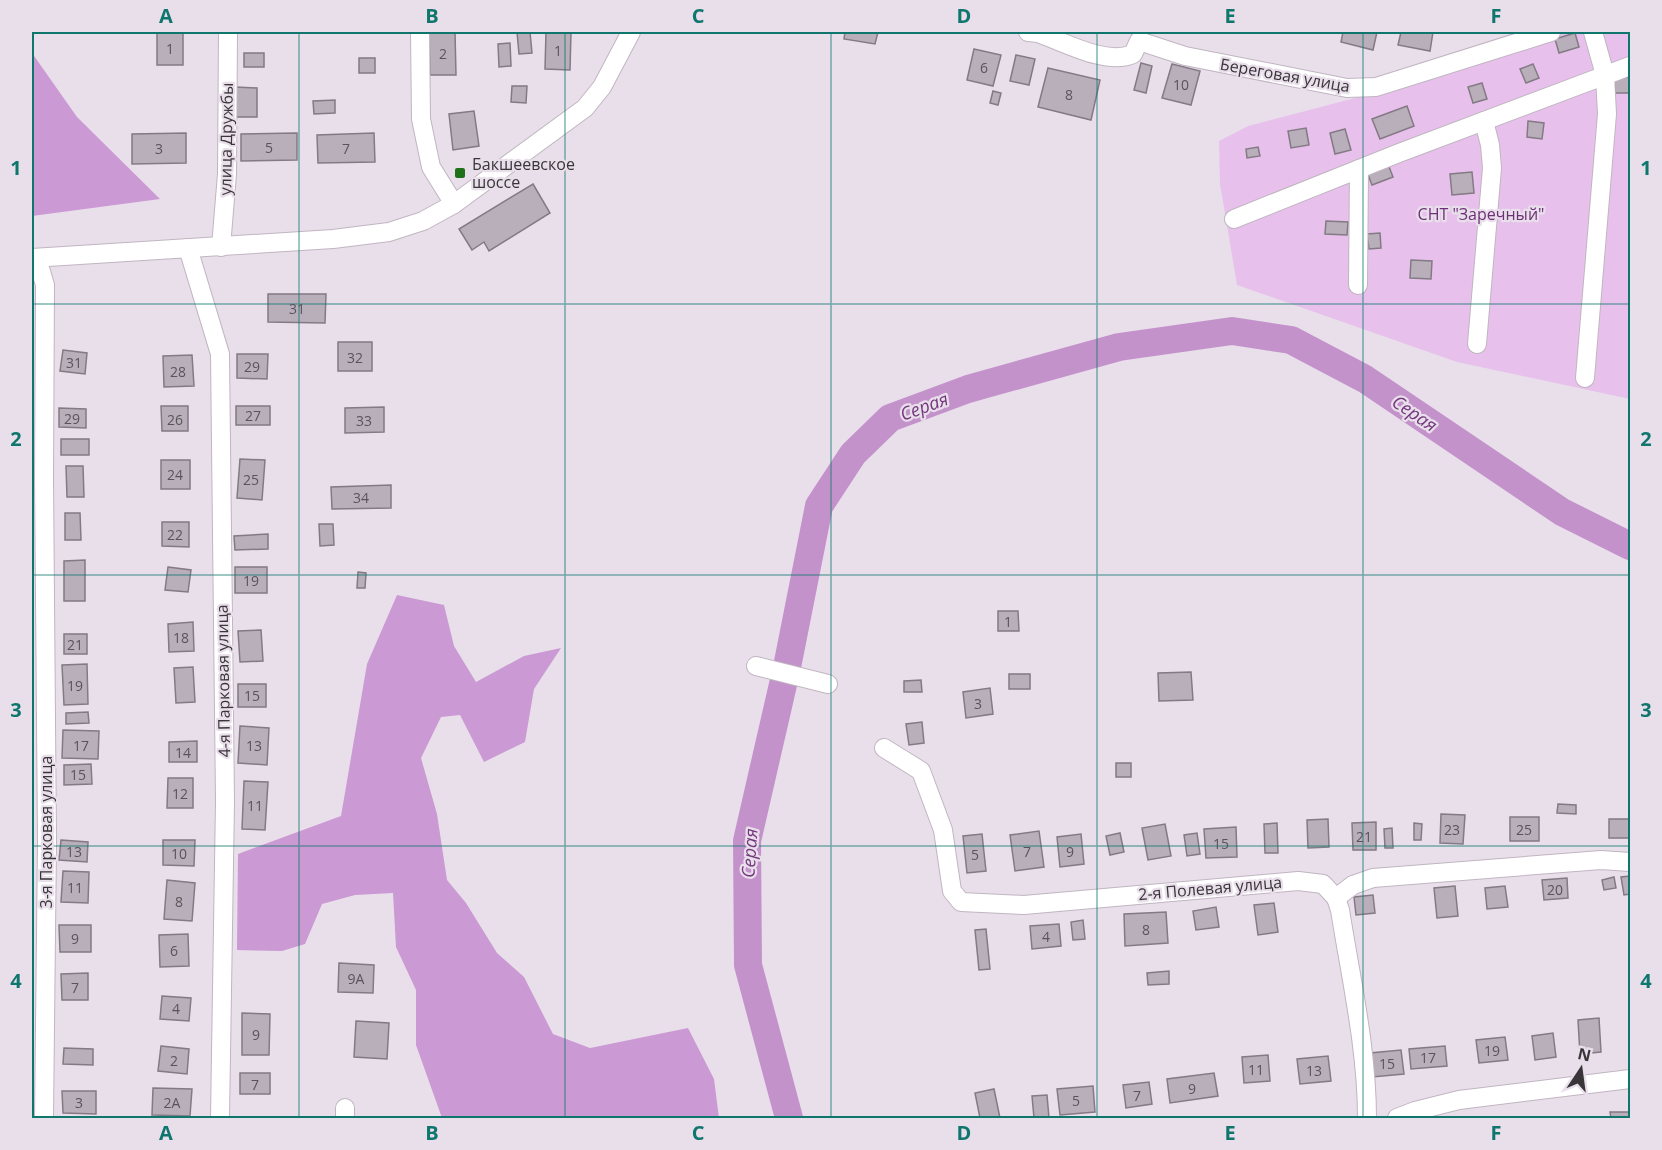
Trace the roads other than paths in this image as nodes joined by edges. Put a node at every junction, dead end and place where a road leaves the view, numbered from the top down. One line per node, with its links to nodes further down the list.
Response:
1 (228, 32): 14 (street, улица Дружбы)
2 (420, 32): 12 (street)
3 (632, 32): 12 (street)
4 (1028, 32): 7 (street, Береговая улица)
5 (1551, 32): 7 (street, Береговая улица)
6 (1593, 32): 9 (street)
7 (1141, 36)
8 (1630, 66): 9 (street)
9 (1605, 75): 10 (street); 19 (street)
10 (1484, 121): 11 (street); 18 (street)
11 (1359, 169): 13 (street); 17 (street)
12 (454, 204): 14 (street)
13 (1234, 219)
14 (221, 246): 15 (street)
15 (188, 248): 16 (street); 27 (street, 4-я Парковая улица)
16 (34, 258): 26 (street, 3-я Парковая улица)
17 (1358, 285)
18 (1477, 344)
19 (1585, 378)
20 (756, 666): 21 (street)
21 (828, 684)
22 (884, 748): 24 (street, 2-я Полевая улица)
23 (1630, 862): 24 (street)
24 (1336, 898): 28 (street)
25 (1630, 1079): 29 (street)
26 (44, 1119)
27 (220, 1119)
28 (1367, 1119)
29 (1397, 1119)

